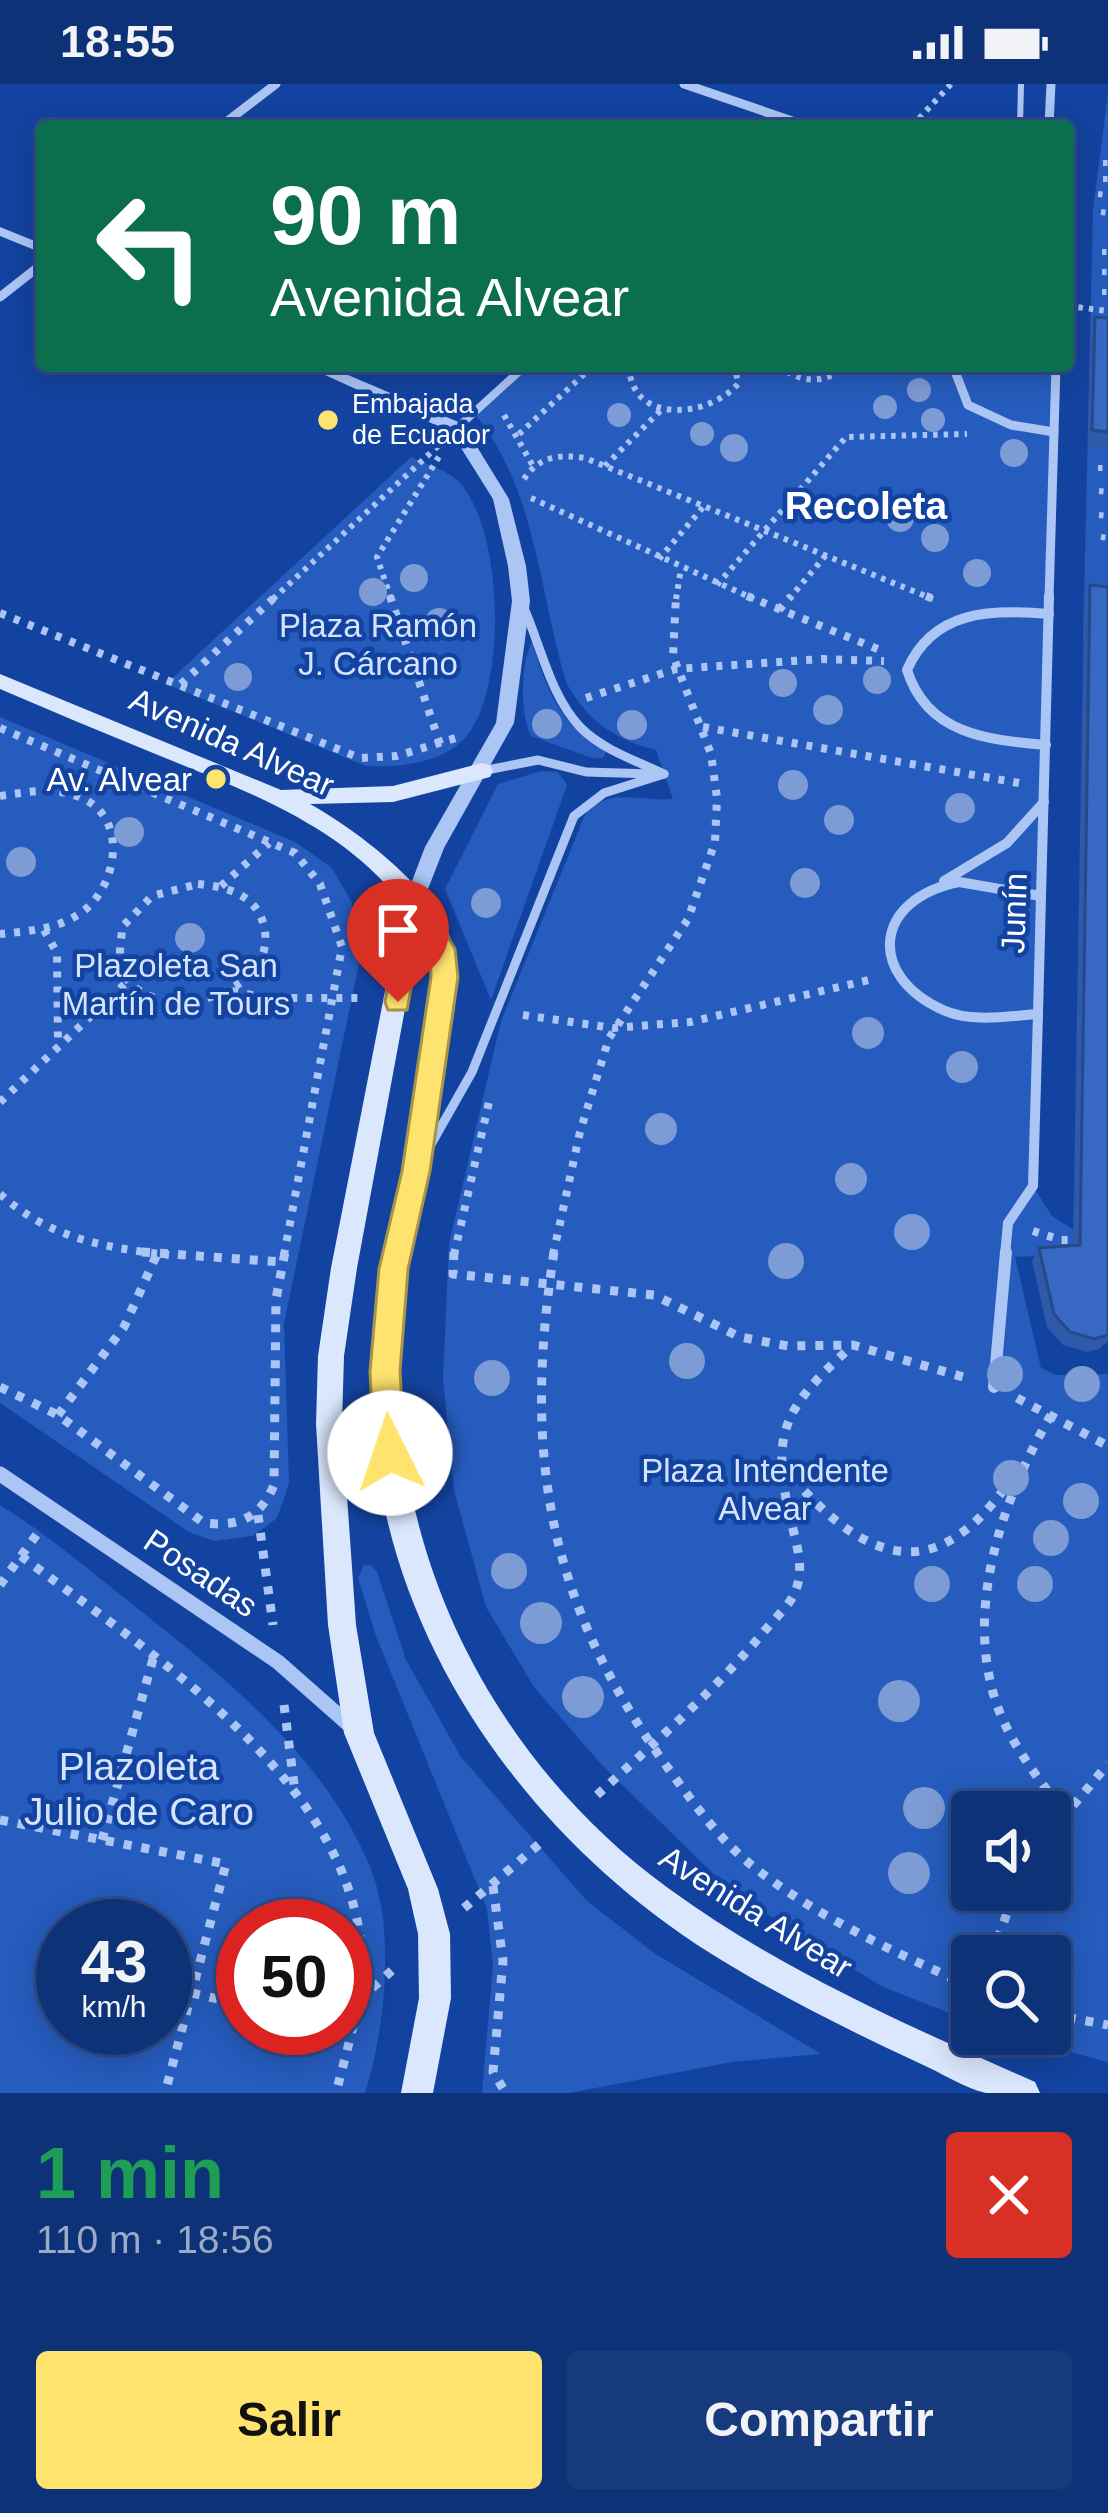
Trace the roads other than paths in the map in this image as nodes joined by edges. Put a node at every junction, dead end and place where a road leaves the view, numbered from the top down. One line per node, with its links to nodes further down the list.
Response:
1 (276, 84): 5 (street)
2 (684, 84): 6 (street)
3 (1021, 84): 7 (lane)
4 (1051, 84): 8 (street)
5 (229, 120)
6 (780, 120)
7 (1020, 120)
8 (1049, 120)
9 (0, 231): 10 (street)
10 (36, 246)
11 (36, 269): 12 (street)
12 (0, 297)
13 (327, 372): 17 (street)
14 (518, 372): 17 (street)
15 (955, 372): 18 (street)
16 (1057, 372): 18 (street, Junín)
17 (457, 428): 19 (street)
18 (1054, 432): 20 (street, Junín)
19 (521, 601): 23 (street); 24 (lane)
20 (1049, 614): 22 (street, Junín); 22 (street)
21 (0, 681): 25 (main road, Avenida Alvear)
22 (1046, 745): 26 (street, Junín)
23 (482, 771): 24 (lane); 25 (main road); 29 (street)
24 (664, 774): 31 (lane)
25 (278, 796): 29 (main road, Avenida Alvear)
26 (1044, 802): 27 (street); 28 (street, Junín)
27 (933, 887): 28 (street); 30 (street)
28 (1042, 896): 30 (street, Junín)
29 (414, 902): 31 (main road, Avenida Alvear); 34 (main road)
30 (1038, 1014): 32 (street, Junín)
31 (416, 1171): 36 (main road, Avenida Alvear)
32 (994, 1387)
33 (0, 1474): 34 (street, Posadas)
34 (359, 1733): 35 (main road)
35 (417, 2093)
36 (1024, 2093)

